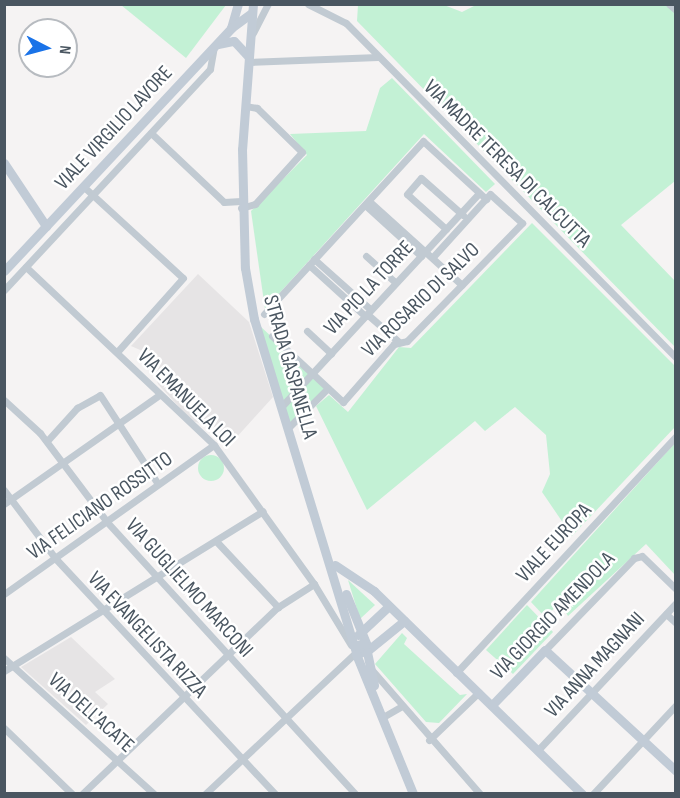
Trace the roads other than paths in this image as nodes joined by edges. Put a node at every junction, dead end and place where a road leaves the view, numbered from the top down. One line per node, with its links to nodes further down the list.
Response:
1 (238, 4): 7 (street)
2 (266, 4): 5 (street); 8 (street)
3 (308, 4): 10 (street, VIA MADRE TERESA DI CALCUTTA)
4 (669, 4): 6 (street)
5 (252, 9): 7 (street, VIALE VIRGILIO LAVORE); 8 (street, STRADA GASPANELLA)
6 (675, 10)
7 (231, 28): 9 (street, VIALE VIRGILIO LAVORE)
8 (250, 44): 11 (street, STRADA GASPANELLA)
9 (214, 47): 11 (street); 13 (street); 15 (street, VIALE VIRGILIO LAVORE)
10 (378, 57): 11 (street); 41 (street, VIA MADRE TERESA DI CALCUTTA)
11 (249, 62): 12 (street, STRADA GASPANELLA)
12 (246, 106): 20 (street, STRADA GASPANELLA); 20 (street)
13 (151, 133): 17 (street); 20 (street)
14 (4, 163): 23 (street)
15 (84, 187): 17 (street); 23 (street, VIALE VIRGILIO LAVORE)
16 (479, 194): 18 (street); 19 (street); 21 (street, VIA PIO LA TORRE)
17 (93, 195): 29 (street); 39 (street)
18 (486, 199): 22 (street); 32 (street, VIA ROSARIO DI SALVO)
19 (367, 203): 25 (street); 28 (street)
20 (241, 204): 46 (street, STRADA GASPANELLA)
21 (461, 213): 22 (street); 24 (street, VIA PIO LA TORRE); 24 (street)
22 (468, 219): 27 (street)
23 (46, 226): 30 (street, VIALE VIRGILIO LAVORE)
24 (446, 229): 25 (street, VIA PIO LA TORRE)
25 (423, 254): 27 (street); 31 (street, VIA PIO LA TORRE)
26 (366, 256): 31 (street)
27 (432, 258): 32 (street)
28 (312, 262): 34 (street); 35 (street)
29 (26, 267): 33 (street); 39 (street, VIA EMANUELA LOI)
30 (4, 271)
31 (396, 283): 35 (street, VIA PIO LA TORRE)
32 (462, 285): 38 (street, VIA ROSARIO DI SALVO)
33 (4, 290)
34 (264, 314)
35 (368, 314): 38 (street); 40 (street, VIA PIO LA TORRE)
36 (307, 331): 40 (street)
37 (272, 336): 42 (street)
38 (399, 342): 43 (street, VIA ROSARIO DI SALVO)
39 (117, 352): 44 (street, VIA EMANUELA LOI)
40 (331, 353): 42 (street, VIA PIO LA TORRE)
41 (675, 358)
42 (312, 373): 43 (street); 46 (street, VIA PIO LA TORRE)
43 (328, 388): 48 (street)
44 (159, 395): 47 (street); 51 (street, VIA EMANUELA LOI)
45 (4, 400): 50 (street, VIA GUGLIELMO MARCONI)
46 (282, 406): 48 (street, STRADA GASPANELLA)
47 (118, 424): 50 (street); 52 (street); 53 (street)
48 (288, 427): 59 (street, STRADA GASPANELLA)
49 (675, 436): 83 (street, VIALE EUROPA)
50 (47, 441): 52 (street, VIA GUGLIELMO MARCONI)
51 (214, 445): 53 (street, VIA FELICIANO ROSSITTO); 56 (street, VIA EMANUELA LOI)
52 (62, 464): 55 (street); 57 (street, VIA GUGLIELMO MARCONI)
53 (158, 484): 57 (street, VIA FELICIANO ROSSITTO)
54 (4, 490): 55 (street, VIA EVANGELISTA RIZZA)
55 (8, 502): 60 (street, VIA EVANGELISTA RIZZA)
56 (263, 511): 58 (street); 63 (street, VIA EMANUELA LOI)
57 (107, 522): 60 (street, VIA FELICIANO ROSSITTO); 62 (street, VIA GUGLIELMO MARCONI)
58 (216, 541): 62 (street); 70 (street)
59 (327, 547): 61 (street, STRADA GASPANELLA); 65 (street, STRADA GASPANELLA)
60 (55, 558): 66 (street, VIA FELICIANO ROSSITTO); 71 (street, VIA EVANGELISTA RIZZA)
61 (335, 565): 69 (street); 75 (street, STRADA GASPANELLA)
62 (157, 577): 71 (street); 78 (street, VIA GUGLIELMO MARCONI)
63 (314, 584): 67 (street, VIA EMANUELA LOI); 70 (street)
64 (675, 589): 77 (street, VIA GIORGIO AMENDOLA)
65 (340, 593): 67 (street); 76 (street, STRADA GASPANELLA)
66 (4, 594)
67 (324, 598): 76 (street, VIA EMANUELA LOI)
68 (675, 603): 72 (street, VIA ANNA MAGNANI)
69 (389, 606): 73 (street); 75 (street)
70 (278, 607): 78 (street)
71 (103, 612): 80 (street); 86 (street, VIA EVANGELISTA RIZZA)
72 (666, 614): 74 (street); 85 (street, VIA ANNA MAGNANI)
73 (404, 621): 76 (street); 83 (street)
74 (675, 623)
75 (359, 631): 76 (street, STRADA GASPANELLA)
76 (359, 649): 81 (street); 90 (street); 91 (street)
77 (545, 650): 85 (street); 87 (street, VIA GIORGIO AMENDOLA)
78 (228, 655): 86 (street); 91 (street, VIA GUGLIELMO MARCONI)
79 (4, 658): 80 (street, VIA DELL'ACATE)
80 (13, 666): 82 (street); 97 (street, VIA DELL'ACATE)
81 (371, 669): 89 (street); 90 (street)
82 (4, 671)
83 (456, 673): 84 (street)
84 (478, 692): 87 (street); 93 (street)
85 (592, 693): 94 (street); 95 (street, VIA ANNA MAGNANI)
86 (183, 698): 96 (street, VIA EVANGELISTA RIZZA); 97 (street)
87 (492, 705): 95 (street)
88 (675, 705): 94 (street)
89 (402, 706): 90 (street); 93 (street)
90 (383, 717): 105 (street)
91 (285, 718): 96 (street); 104 (street, VIA GUGLIELMO MARCONI)
92 (4, 728): 99 (street)
93 (429, 740): 106 (street)
94 (643, 740): 98 (street); 108 (street)
95 (538, 750): 107 (street)
96 (242, 759): 102 (street); 103 (street, VIA EVANGELISTA RIZZA)
97 (117, 760): 100 (street); 101 (street, VIA DELL'ACATE)
98 (675, 771)
99 (72, 794)
100 (82, 794)
101 (154, 794)
102 (205, 794)
103 (275, 794)
104 (355, 794)
105 (413, 794)
106 (480, 794)
107 (582, 794)
108 (593, 794)

